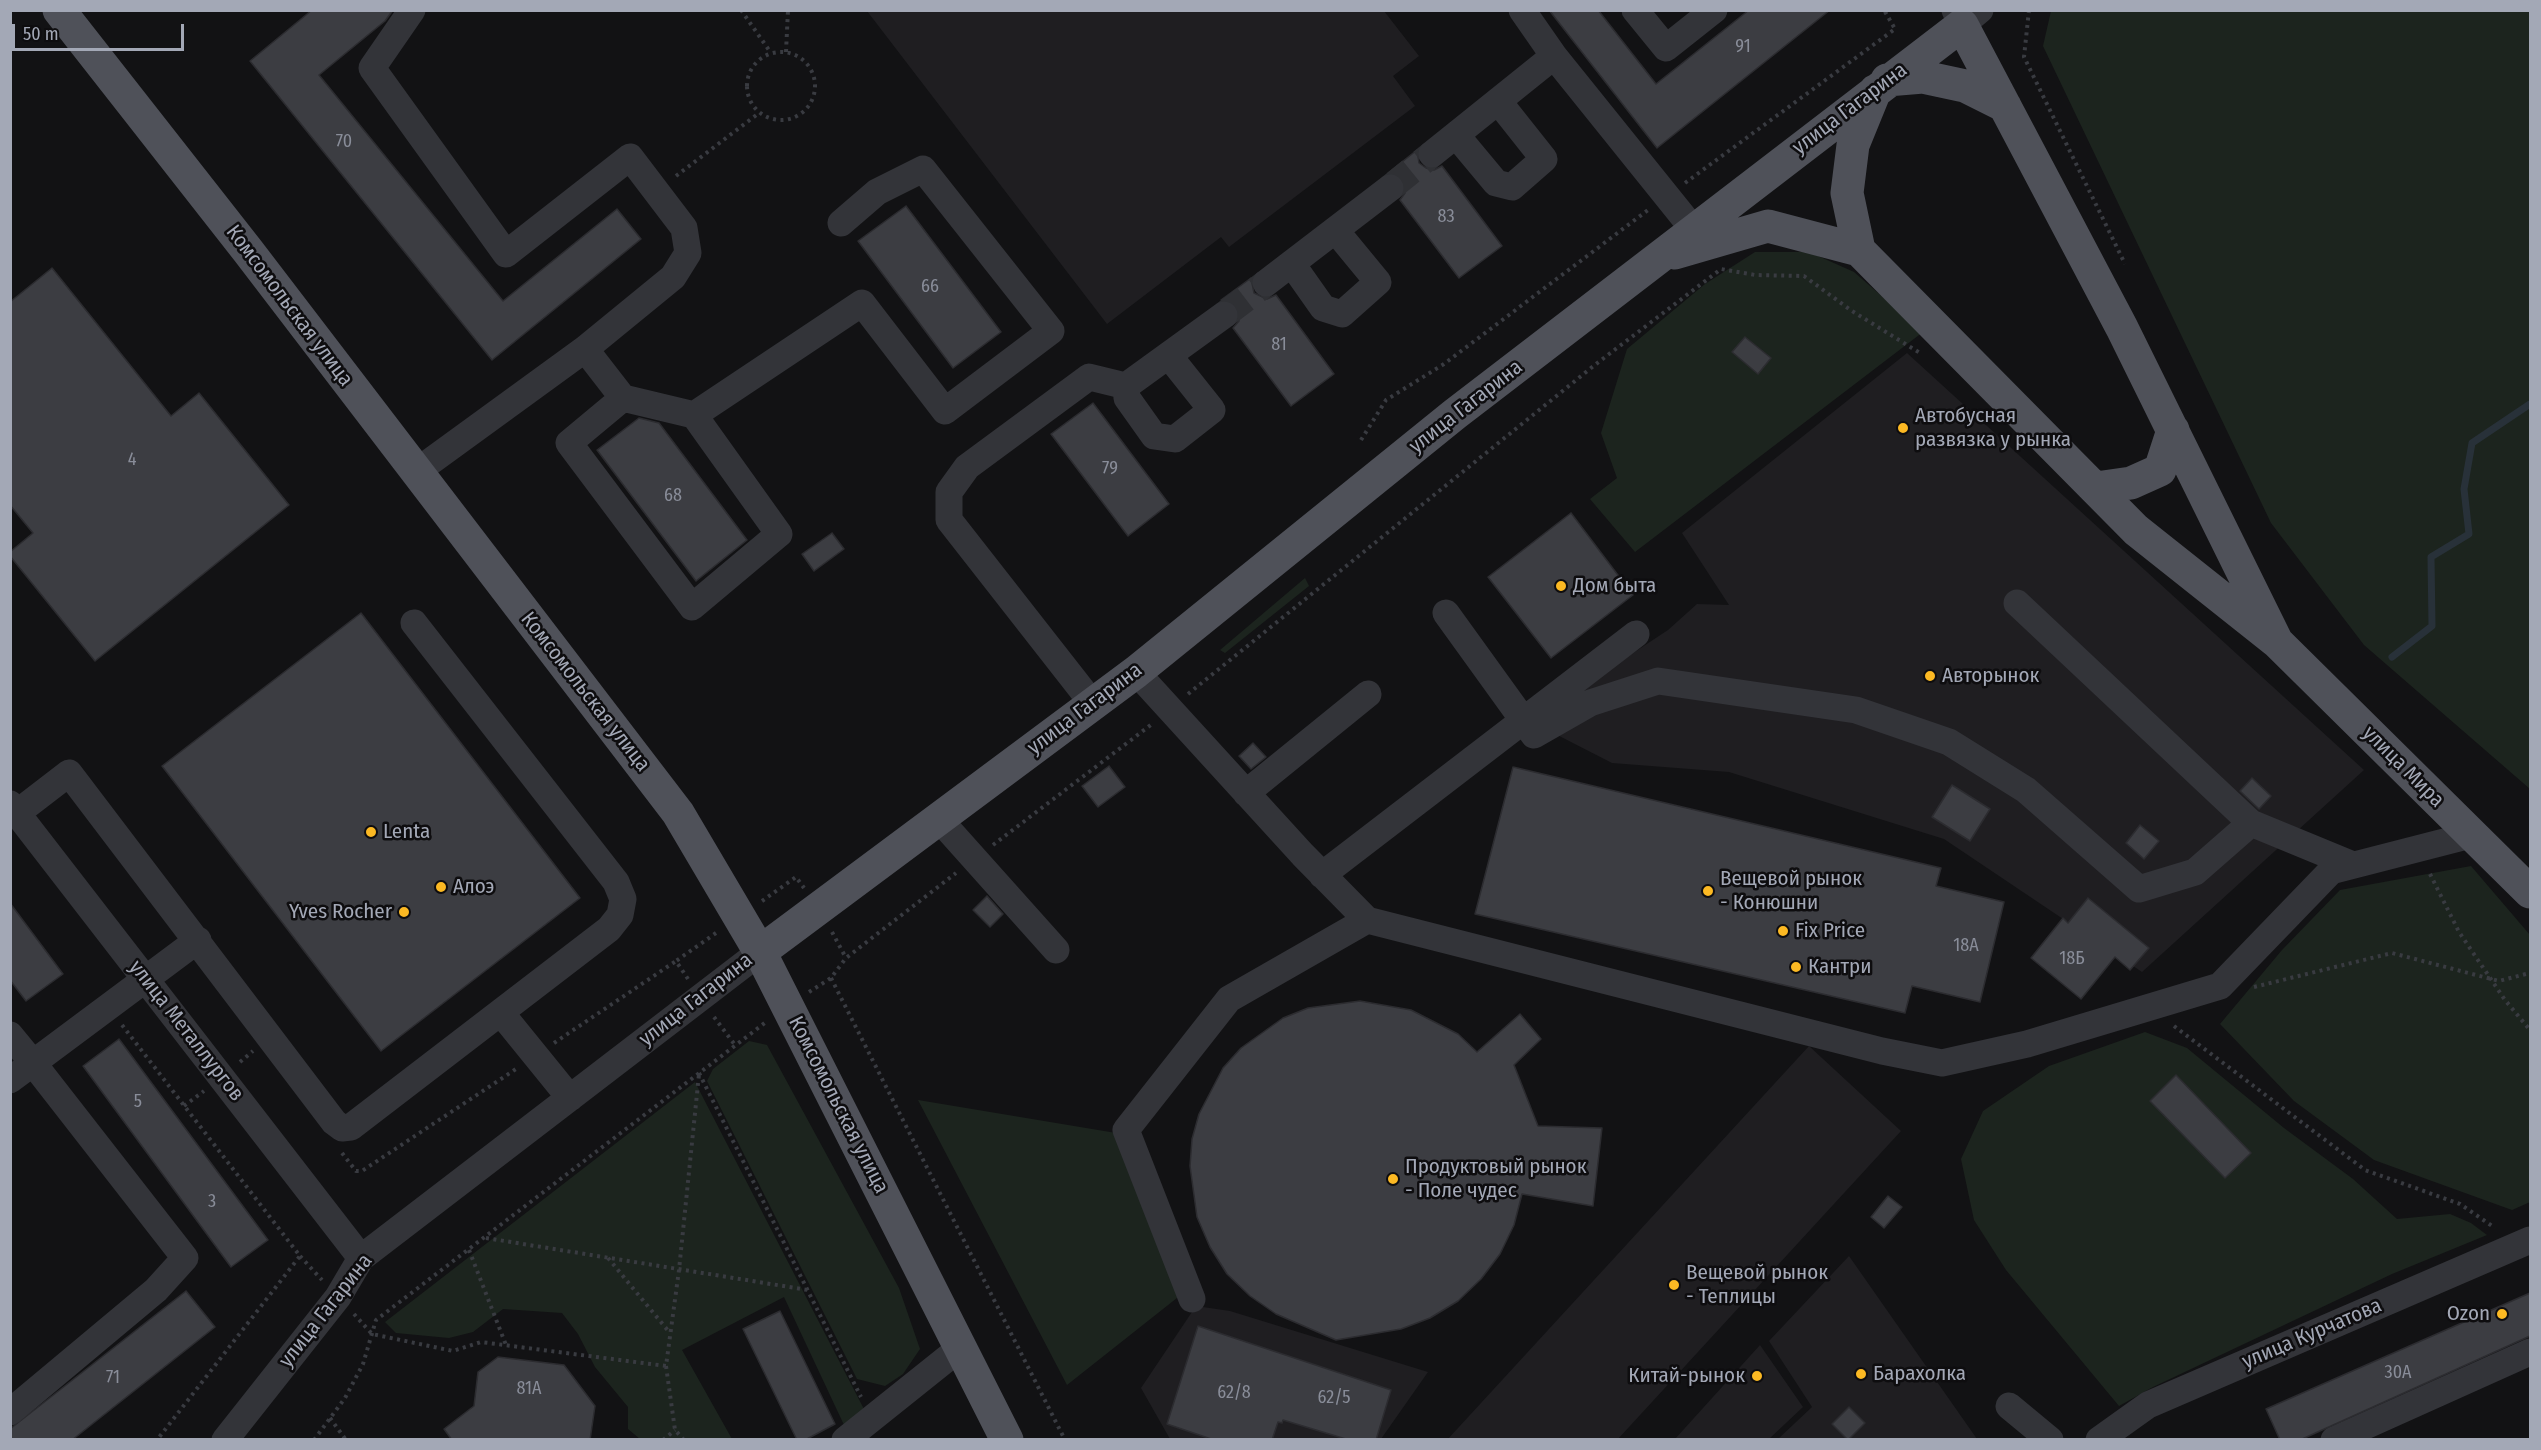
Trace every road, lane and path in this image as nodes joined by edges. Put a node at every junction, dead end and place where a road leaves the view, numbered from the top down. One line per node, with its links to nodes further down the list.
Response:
1 (58, 10): 40 (main road, Комсомольская улица)
2 (412, 10): 21 (street)
3 (741, 10): 12 (path)
4 (788, 10): 11 (path)
5 (1522, 10): 13 (street)
6 (1635, 10): 7 (street)
7 (1714, 10)
8 (1884, 10): 22 (path)
9 (2029, 10): 29 (path)
10 (1966, 15): 14 (main road, улица Гагарина); 16 (main road)
11 (786, 52): 12 (path); 17 (path)
12 (771, 53): 17 (path)
13 (1554, 56): 15 (street); 22 (street)
14 (1881, 85): 16 (main road); 24 (main road, улица Гагарина); 26 (main road)
15 (1498, 101): 18 (street); 18 (street)
16 (2005, 106): 38 (main road)
17 (759, 113): 21 (path)
18 (1456, 135): 19 (street)
19 (1432, 154)
20 (1390, 188): 25 (street)
21 (657, 191): 32 (street)
22 (1667, 196): 24 (street); 39 (path)
23 (841, 223): 37 (street)
24 (1694, 230): 27 (main road, улица Гагарина)
25 (1335, 231): 28 (street); 28 (street)
26 (1859, 250): 27 (main road); 41 (main road)
27 (1661, 256): 47 (main road, улица Гагарина)
28 (1292, 264): 30 (street)
29 (2125, 264)
30 (1266, 282)
31 (1224, 315): 33 (street)
32 (585, 349): 36 (street); 40 (street)
33 (1169, 356): 35 (street); 35 (street)
34 (1923, 356): 50 (path)
35 (1126, 386): 49 (street)
36 (623, 398): 37 (street); 37 (street)
37 (694, 415)
38 (2173, 430): 41 (main road); 46 (main road)
39 (1361, 440)
40 (416, 472): 64 (main road, Комсомольская улица)
41 (2096, 488): 46 (main road)
42 (2017, 603): 55 (street)
43 (1446, 613): 51 (street)
44 (414, 623): 72 (street)
45 (1636, 634): 51 (street)
46 (2277, 642): 56 (main road, улица Мира)
47 (1136, 672): 49 (main road, улица Гагарина); 50 (street)
48 (1368, 694): 52 (street)
49 (1093, 704): 54 (main road, улица Гагарина)
50 (1169, 710): 52 (street)
51 (1523, 721): 55 (street); 59 (street)
52 (1246, 793): 59 (street)
53 (14, 809): 62 (street); 66 (street, улица Металлургов)
54 (938, 818): 63 (street); 64 (main road, улица Гагарина)
55 (2251, 823): 57 (street)
56 (2471, 835): 57 (street); 60 (main road, улица Мира)
57 (2353, 865): 71 (street)
58 (2430, 874): 68 (path)
59 (1322, 875): 61 (street)
60 (2530, 892)
61 (1367, 921): 71 (street); 87 (street)
62 (198, 940): 66 (street); 72 (street)
63 (1056, 950)
64 (759, 952): 77 (street, улица Гагарина); 90 (main road, Комсомольская улица)
65 (2530, 973): 68 (path)
66 (144, 978): 70 (street); 82 (street, улица Металлургов)
67 (831, 978): 105 (path)
68 (2491, 979): 69 (path); 73 (path)
69 (2250, 988)
70 (107, 1006): 75 (street); 81 (path)
71 (2150, 1007): 79 (path)
72 (501, 1013): 77 (street)
73 (2530, 1030)
74 (10, 1035): 75 (street)
75 (33, 1063): 76 (street); 95 (street)
76 (10, 1080)
77 (570, 1098): 82 (street, улица Гагарина)
78 (486, 1238): 83 (path)
79 (2528, 1245): 107 (street, улица Курчатова)
80 (469, 1250): 89 (path)
81 (300, 1256): 86 (path); 98 (path)
82 (361, 1258): 86 (street, улица Гагарина)
83 (607, 1258): 84 (path); 88 (path)
84 (679, 1269): 85 (path); 85 (path); 88 (path)
85 (808, 1290): 93 (path)
86 (338, 1297): 89 (path); 99 (street, улица Гагарина)
87 (1192, 1299)
88 (670, 1334): 92 (path)
89 (506, 1345): 92 (path)
90 (960, 1348): 103 (street); 104 (main road, Комсомольская улица)
91 (2530, 1352): 108 (street)
92 (666, 1366): 97 (path)
93 (855, 1385)
94 (2009, 1406): 106 (street)
95 (10, 1412)
96 (330, 1418): 100 (path)
97 (675, 1430): 101 (path); 102 (path)
98 (157, 1440)
99 (225, 1440)
100 (346, 1440)
101 (663, 1440)
102 (684, 1440)
103 (845, 1440)
104 (1007, 1440)
105 (1065, 1440)
106 (2050, 1440)
107 (2099, 1440)
108 (2334, 1440)

